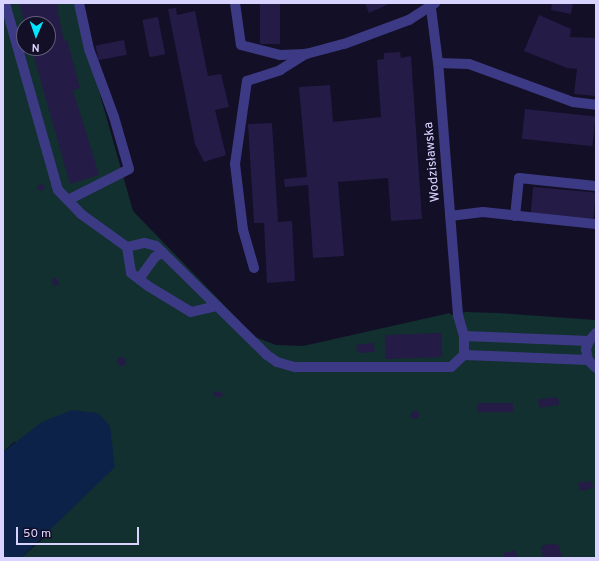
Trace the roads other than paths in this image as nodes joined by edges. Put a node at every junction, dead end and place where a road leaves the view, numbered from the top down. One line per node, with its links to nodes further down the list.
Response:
1 (5, 3): 9 (street)
2 (79, 3): 9 (street)
3 (234, 3): 5 (street, Wodzisławska)
4 (433, 6): 5 (street, Wodzisławska); 6 (street, Wodzisławska)
5 (306, 54): 15 (street)
6 (438, 63): 7 (street); 10 (street, Wodzisławska)
7 (596, 105)
8 (596, 186): 11 (street)
9 (68, 200): 13 (street)
10 (450, 216): 11 (street); 19 (street, Wodzisławska)
11 (515, 216): 12 (street)
12 (596, 224)
13 (126, 247): 14 (street); 16 (street)
14 (163, 252): 16 (street); 17 (street)
15 (254, 268)
16 (138, 279): 17 (street)
17 (217, 306): 21 (street)
18 (596, 333): 20 (street)
19 (464, 336): 20 (street); 21 (street, Wodzisławska)
20 (589, 341): 22 (street)
21 (464, 355): 22 (street)
22 (588, 360): 23 (street)
23 (596, 368)

